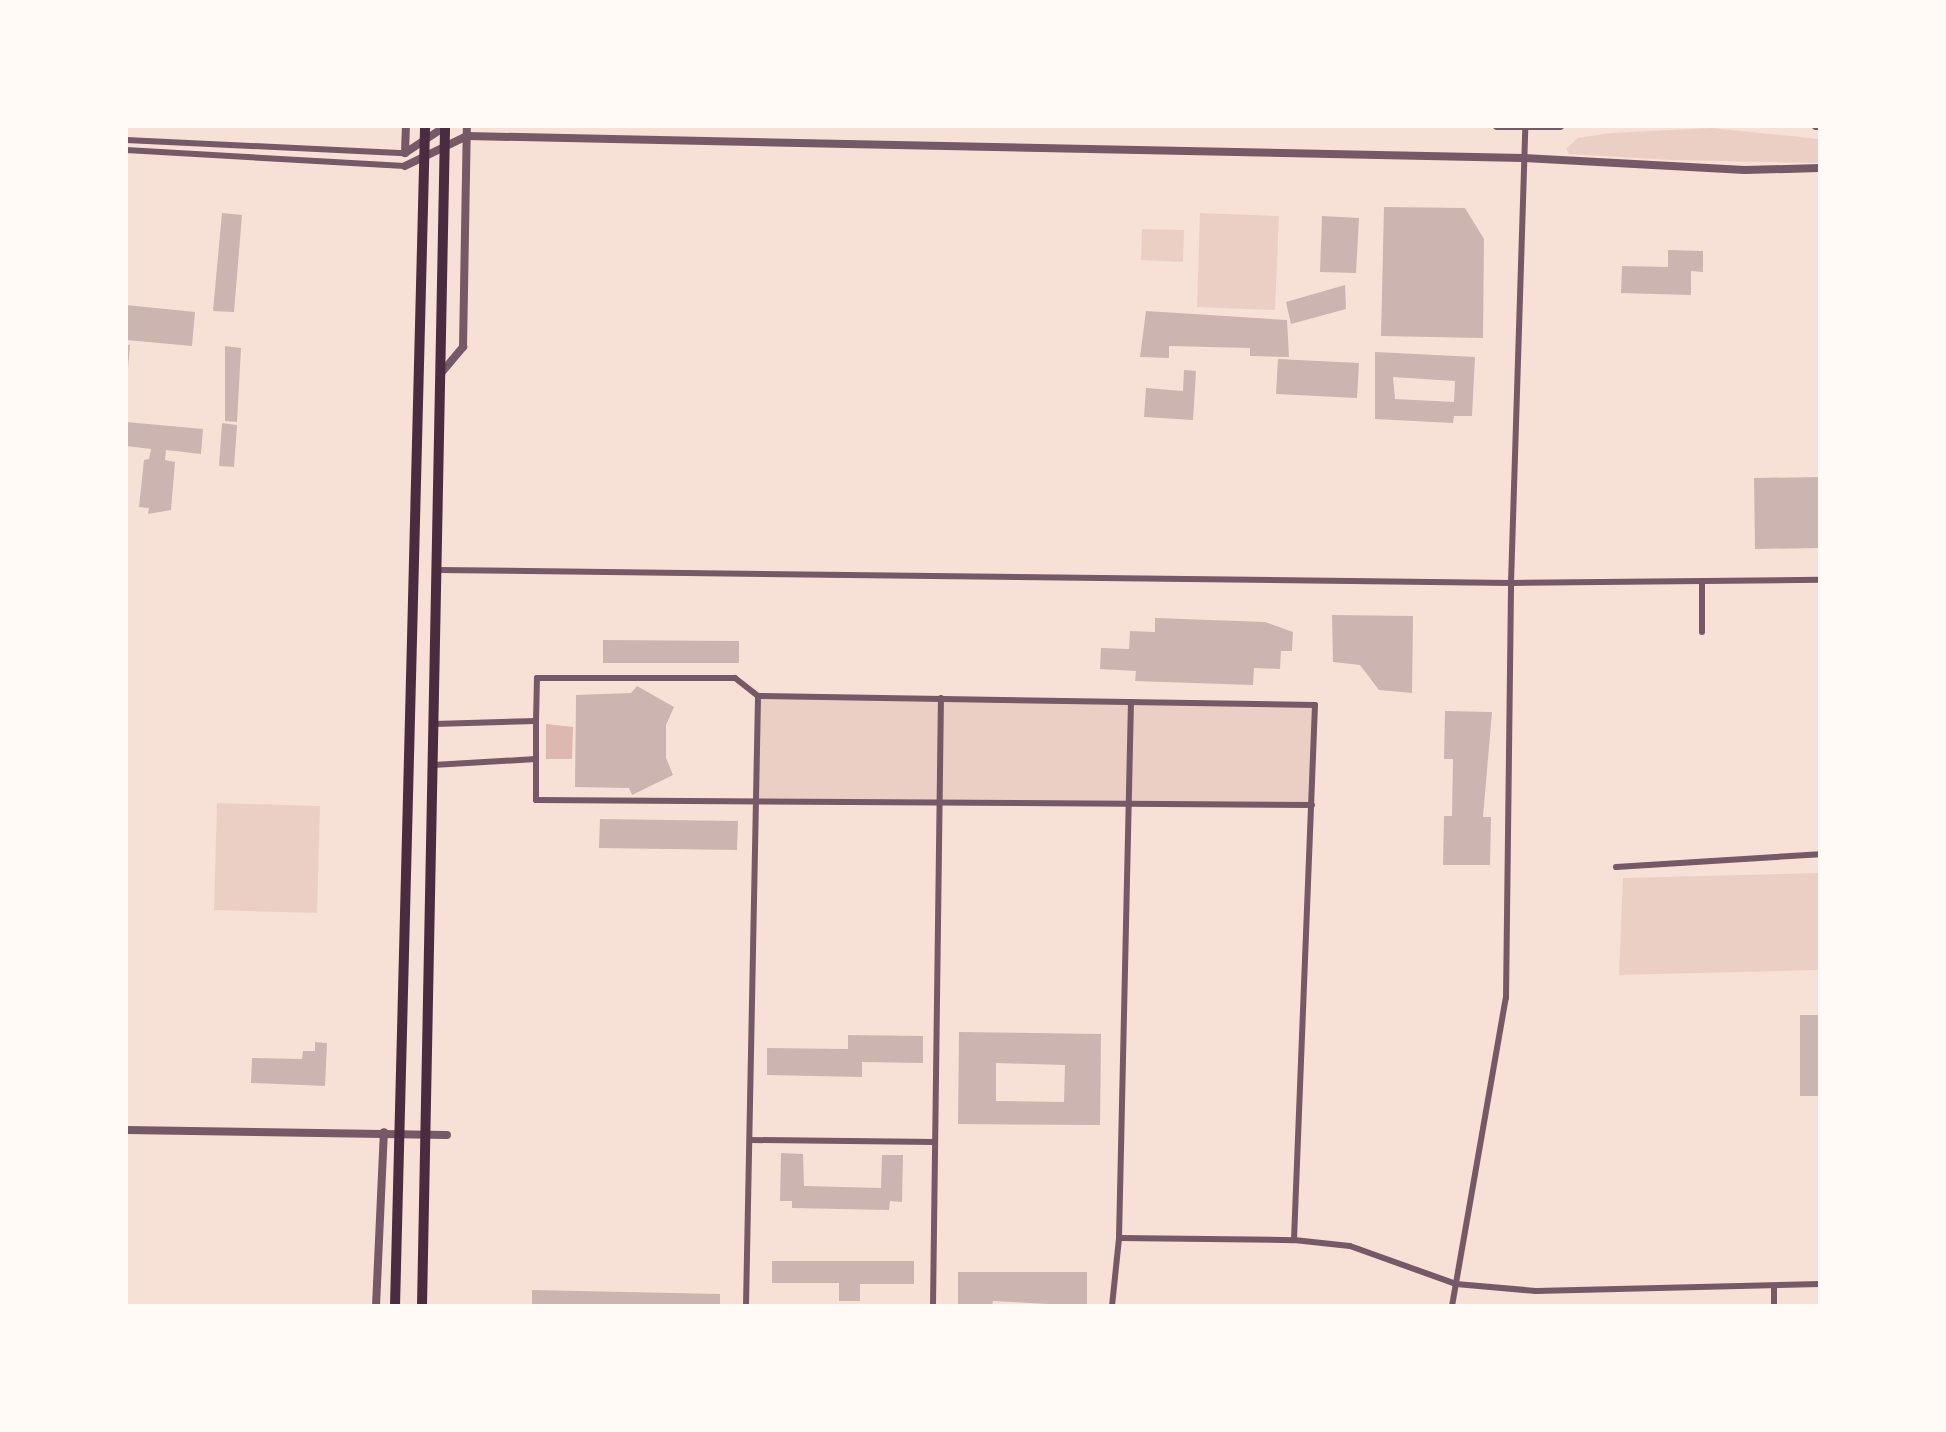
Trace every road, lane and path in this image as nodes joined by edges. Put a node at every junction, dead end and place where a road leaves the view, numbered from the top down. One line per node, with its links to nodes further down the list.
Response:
1 (406, 126): 12 (street)
2 (425, 126): 9 (main road)
3 (446, 126): 9 (street); 10 (main road)
4 (1497, 126): 5 (street)
5 (1525, 126): 6 (street); 14 (street)
6 (1560, 126)
7 (467, 131): 10 (street); 14 (street); 17 (street)
8 (126, 140): 12 (street)
9 (425, 140): 12 (street); 13 (main road)
10 (446, 146): 13 (street); 17 (main road)
11 (126, 150): 15 (street)
12 (405, 153)
13 (425, 156): 15 (street); 38 (main road)
14 (1523, 158): 16 (street); 20 (street)
15 (405, 166)
16 (1820, 168)
17 (442, 372): 18 (main road)
18 (438, 570): 20 (street); 27 (main road)
19 (1820, 580): 21 (street)
20 (1511, 583): 21 (street); 45 (street)
21 (1702, 583): 22 (street)
22 (1702, 632)
23 (758, 696): 24 (street); 26 (street); 30 (street)
24 (941, 698): 25 (street); 31 (street)
25 (1131, 702): 32 (street); 33 (street)
26 (536, 721): 27 (street); 28 (street)
27 (434, 724): 29 (main road)
28 (536, 759): 29 (street); 30 (street)
29 (433, 765): 39 (main road)
30 (757, 801): 31 (street); 41 (street)
31 (941, 801): 32 (street); 42 (street)
32 (1129, 804): 33 (street); 43 (street)
33 (1312, 805): 44 (street)
34 (1820, 854): 35 (street)
35 (1616, 867)
36 (126, 1130): 37 (street)
37 (384, 1132): 38 (street); 48 (street)
38 (403, 1133): 39 (street); 49 (main road)
39 (425, 1134): 40 (street); 50 (main road)
40 (447, 1135)
41 (751, 1140): 42 (street); 51 (street)
42 (935, 1142): 52 (street)
43 (1119, 1238): 44 (street); 53 (street)
44 (1294, 1240): 45 (street)
45 (1456, 1284): 47 (street); 54 (street)
46 (1820, 1284): 47 (street)
47 (1774, 1286): 55 (street)
48 (376, 1306)
49 (395, 1306)
50 (422, 1306)
51 (746, 1306)
52 (933, 1306)
53 (1112, 1306)
54 (1452, 1306)
55 (1774, 1306)

